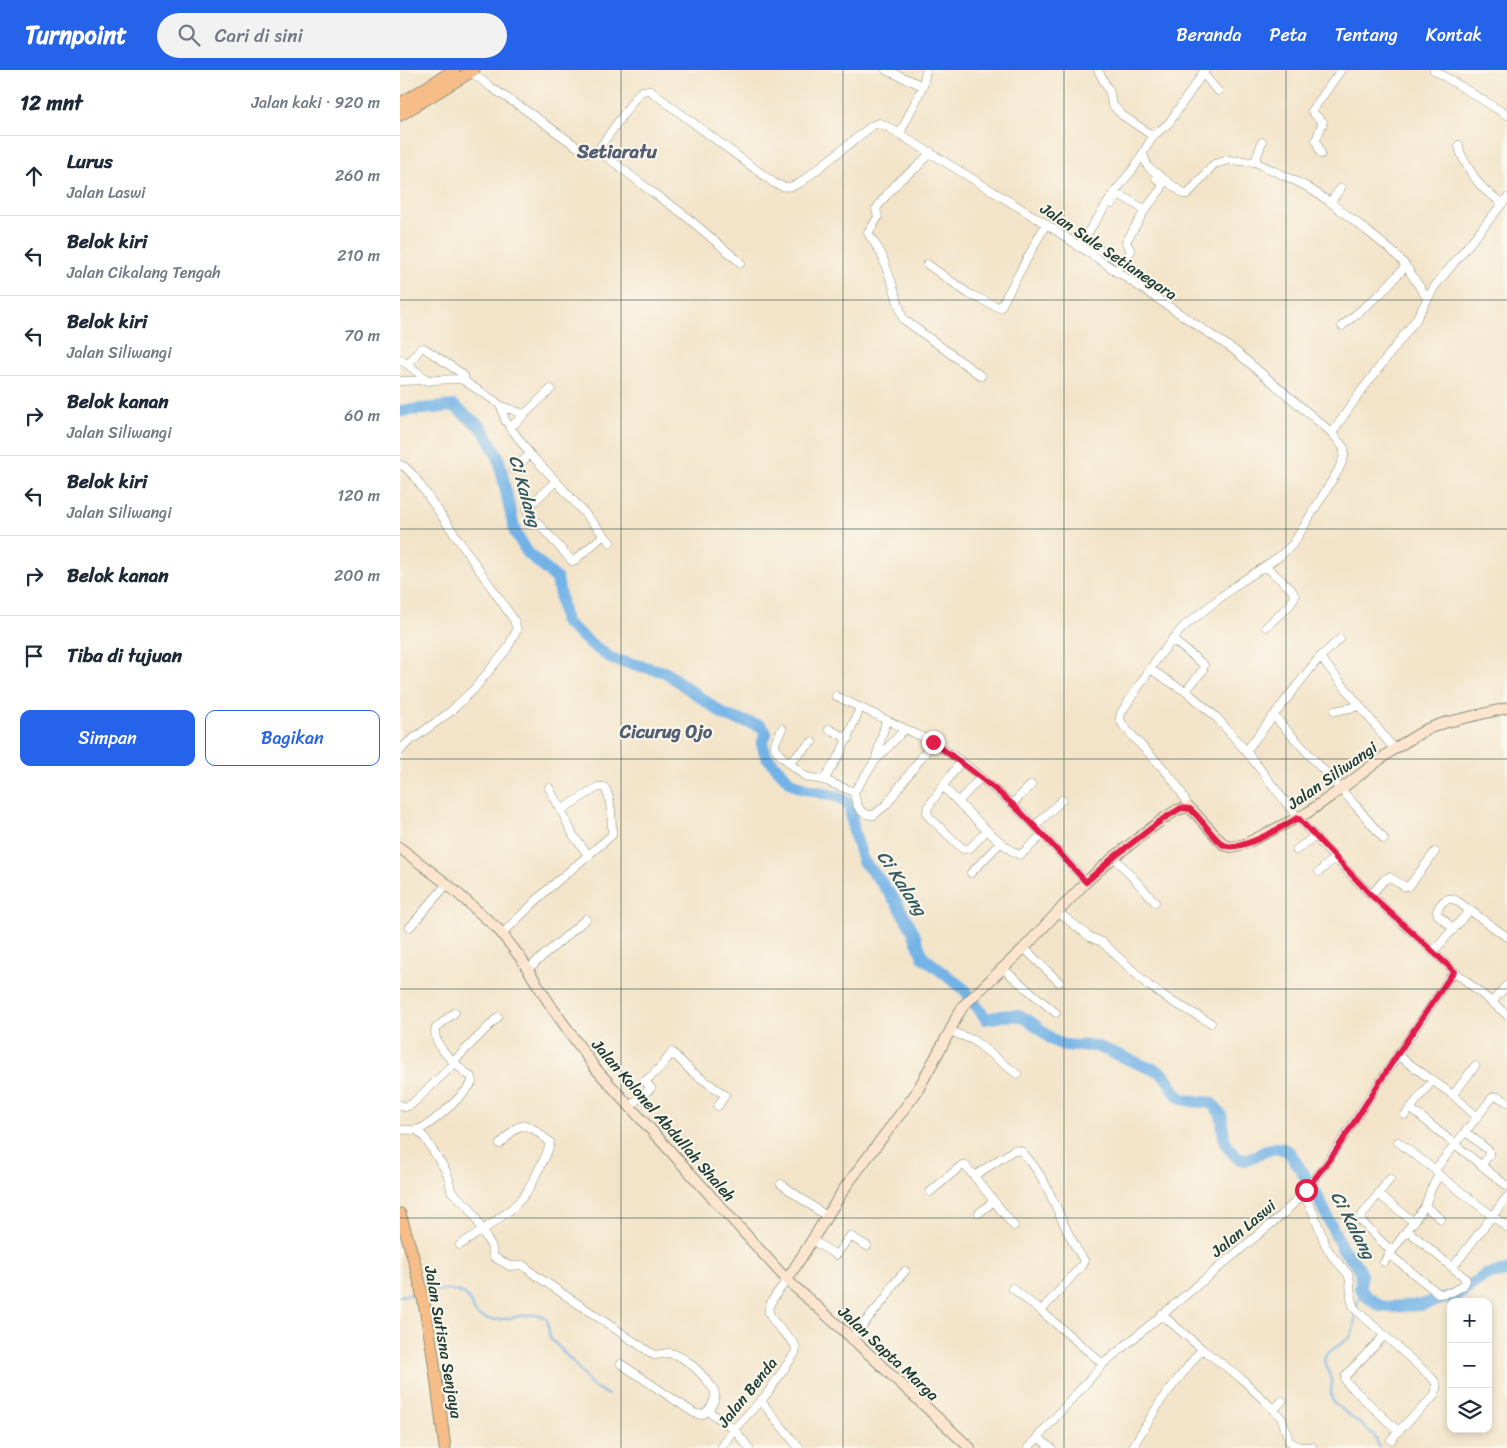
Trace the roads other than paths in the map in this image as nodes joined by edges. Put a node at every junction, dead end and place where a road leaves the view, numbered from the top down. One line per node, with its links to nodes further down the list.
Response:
1 (454, 70): 11 (main road)
2 (886, 70): 9 (street)
3 (926, 70): 9 (street)
4 (1098, 70): 14 (street)
5 (1341, 70): 19 (street)
6 (1434, 70): 12 (street)
7 (472, 71): 11 (main road); 17 (street)
8 (1204, 72): 10 (street); 14 (street)
9 (923, 86): 13 (street)
10 (1218, 91)
11 (401, 110)
12 (1507, 115)
13 (900, 133): 17 (street, Jalan Sule Setianegara); 18 (street, Jalan Sule Setianegara)
14 (1153, 136): 20 (street)
15 (1262, 142): 21 (street)
16 (1459, 145): 24 (street)
17 (598, 150): 30 (street)
18 (931, 152): 27 (street, Jalan Sule Setianegara); 39 (street)
19 (1321, 154)
20 (1143, 155): 21 (street); 29 (street)
21 (1255, 162): 25 (street)
22 (1144, 170): 26 (street)
23 (1341, 188): 25 (street)
24 (1505, 201): 35 (street)
25 (1330, 202): 33 (street)
26 (1145, 210): 28 (street); 31 (street)
27 (1046, 224): 29 (street, Jalan Sule Setianegara); 32 (street)
28 (1098, 225)
29 (1081, 244): 31 (street); 34 (street, Jalan Sule Setianegara)
30 (741, 263)
31 (1122, 263): 34 (street)
32 (927, 264)
33 (1406, 266): 35 (street); 36 (street)
34 (1116, 272): 47 (street, Jalan Sule Setianegara)
35 (1427, 298): 47 (street)
36 (1342, 326)
37 (400, 359): 38 (street)
38 (408, 365): 41 (street); 42 (street)
39 (981, 376)
40 (400, 381): 41 (street)
41 (429, 381): 42 (street)
42 (465, 381): 44 (street)
43 (551, 389): 45 (street)
44 (501, 406): 45 (street); 46 (street)
45 (524, 414): 46 (street)
46 (510, 428): 48 (street)
47 (1332, 433): 54 (street, Jalan Sule Setianegara)
48 (530, 454): 50 (street); 51 (street)
49 (400, 465): 75 (street)
50 (513, 470)
51 (556, 481): 52 (street); 52 (street)
52 (604, 535): 53 (street)
53 (610, 542)
54 (1265, 566): 55 (street); 56 (street, Jalan Sule Setianegara)
55 (1266, 627)
56 (1172, 639): 59 (street, Jalan Sule Setianegara); 60 (street)
57 (1340, 640): 58 (street)
58 (1320, 657): 62 (street); 66 (street)
59 (1150, 669): 60 (street); 90 (street, Jalan Sule Setianegara)
60 (1186, 691): 76 (street)
61 (836, 696): 63 (street)
62 (1360, 706): 65 (street); 74 (street)
63 (860, 708): 67 (street); 71 (street)
64 (1507, 708): 74 (street, Jalan Siliwangi)
65 (1335, 712)
66 (1274, 716): 76 (street); 85 (street)
67 (886, 721): 68 (street); 77 (street)
68 (905, 728): 73 (street); 77 (street)
69 (782, 729): 79 (street)
70 (829, 729): 71 (street)
71 (848, 739): 81 (street)
72 (812, 742): 79 (street)
73 (933, 742): 78 (street); 86 (street)
74 (1394, 749): 85 (street, Jalan Siliwangi)
75 (400, 751)
76 (1246, 751): 92 (street)
77 (875, 761): 86 (street)
78 (961, 761): 80 (street); 83 (street)
79 (789, 762): 81 (street)
80 (980, 778): 88 (street); 89 (street)
81 (824, 780): 86 (street)
82 (1031, 785): 89 (street)
83 (943, 786): 88 (street); 94 (street)
84 (549, 788): 91 (street)
85 (1341, 789): 92 (street, Jalan Siliwangi); 97 (street)
86 (854, 792)
87 (1062, 800): 93 (street)
88 (958, 802): 94 (street)
89 (1012, 804): 93 (street)
90 (1188, 808): 92 (street, Jalan Siliwangi); 103 (street)
91 (561, 810): 102 (street); 102 (street)
92 (1298, 818): 96 (street)
93 (1035, 826): 95 (street)
94 (987, 830): 98 (street)
95 (1042, 835): 98 (street); 107 (street)
96 (1315, 836): 100 (street); 104 (street)
97 (1384, 839)
98 (1001, 842): 106 (street)
99 (400, 848): 108 (street, Jalan Kolonel Abdullah Shaleh)
100 (1296, 850)
101 (1435, 852): 109 (street)
102 (589, 856): 116 (street)
103 (1114, 857): 107 (street); 110 (street)
104 (1335, 858): 105 (street); 109 (street)
105 (1319, 872)
106 (971, 873)
107 (1086, 882): 112 (street)
108 (447, 884): 114 (street); 116 (street, Jalan Kolonel Abdullah Shaleh)
109 (1371, 895): 119 (street)
110 (1155, 902)
111 (1470, 910): 115 (street); 115 (street); 117 (street)
112 (1058, 912): 118 (street); 130 (street)
113 (586, 919): 121 (street)
114 (410, 928)
115 (1454, 929): 119 (street)
116 (502, 934): 121 (street, Jalan Kolonel Abdullah Shaleh)
117 (1507, 937)
118 (1024, 948): 120 (street); 123 (street)
119 (1433, 952): 122 (street)
120 (1002, 968): 127 (street); 131 (street)
121 (528, 969): 140 (street, Jalan Kolonel Abdullah Shaleh)
122 (1454, 971): 125 (street); 132 (street, Jalan Laswi)
123 (1059, 982)
124 (1507, 985): 125 (street)
125 (1492, 1002): 128 (street)
126 (456, 1012): 133 (street)
127 (1056, 1013)
128 (1507, 1015)
129 (498, 1017): 133 (street)
130 (1211, 1023)
131 (950, 1031): 135 (street); 163 (street)
132 (1397, 1055): 136 (street); 156 (street, Jalan Laswi)
133 (454, 1063): 139 (street); 144 (street)
134 (1475, 1066): 137 (street)
135 (1017, 1074)
136 (1433, 1080): 137 (street); 148 (street)
137 (1453, 1095): 142 (street)
138 (1507, 1102): 142 (street)
139 (400, 1105)
140 (630, 1106): 141 (street); 178 (street, Jalan Kolonel Abdullah Shaleh)
141 (718, 1106)
142 (1477, 1117): 145 (street)
143 (400, 1130): 144 (street)
144 (417, 1130): 170 (street)
145 (1466, 1132): 148 (street); 149 (street)
146 (1398, 1142): 150 (street)
147 (500, 1144): 170 (street)
148 (1455, 1144): 149 (street); 150 (street)
149 (1482, 1165): 154 (street)
150 (1437, 1173): 160 (street); 164 (street)
151 (974, 1176): 155 (street); 159 (street); 180 (street)
152 (1390, 1179): 157 (street)
153 (781, 1184): 163 (street)
154 (1507, 1186)
155 (930, 1192)
156 (1304, 1192): 181 (street, Jalan Laswi); 182 (street)
157 (1378, 1194): 166 (street); 174 (street)
158 (1507, 1197): 164 (street)
159 (994, 1201): 161 (street); 167 (street)
160 (1425, 1206): 165 (street); 166 (street)
161 (979, 1213)
162 (400, 1214): 196 (main road, Jalan Sutisna Senjaya)
163 (826, 1216): 171 (street)
164 (1492, 1217): 168 (street); 176 (street)
165 (1441, 1219)
166 (1414, 1222): 169 (street)
167 (1014, 1226)
168 (1507, 1227)
169 (1407, 1230): 174 (street); 176 (street)
170 (482, 1231): 172 (street); 190 (street)
171 (812, 1240): 173 (street); 178 (street)
172 (460, 1245)
173 (867, 1246)
174 (1390, 1253): 175 (street); 176 (street)
175 (1384, 1262)
176 (1453, 1267)
177 (905, 1271): 183 (street)
178 (787, 1280): 183 (street, Jalan Sapta Marga); 187 (street, Jalan Benda)
179 (1012, 1288): 180 (street)
180 (1042, 1311): 186 (street)
181 (1161, 1314): 184 (street); 186 (street, Jalan Laswi)
182 (1384, 1336): 192 (street); 192 (street)
183 (852, 1338): 200 (street, Jalan Sapta Marga)
184 (1202, 1349): 189 (street); 203 (street)
185 (621, 1364): 190 (street)
186 (1103, 1364): 193 (street, Jalan Laswi)
187 (761, 1401): 191 (street, Jalan Benda); 199 (street)
188 (1282, 1401): 189 (street)
189 (1274, 1410): 195 (street)
190 (708, 1411): 191 (street)
191 (734, 1429): 197 (street, Jalan Benda); 198 (street)
192 (1398, 1432): 194 (street)
193 (1038, 1437): 201 (street, Jalan Laswi); 202 (street)
194 (1391, 1440)
195 (1312, 1447)
196 (445, 1448)
197 (721, 1448)
198 (749, 1448)
199 (800, 1448)
200 (970, 1448)
201 (1028, 1448)
202 (1051, 1448)
203 (1132, 1448)

